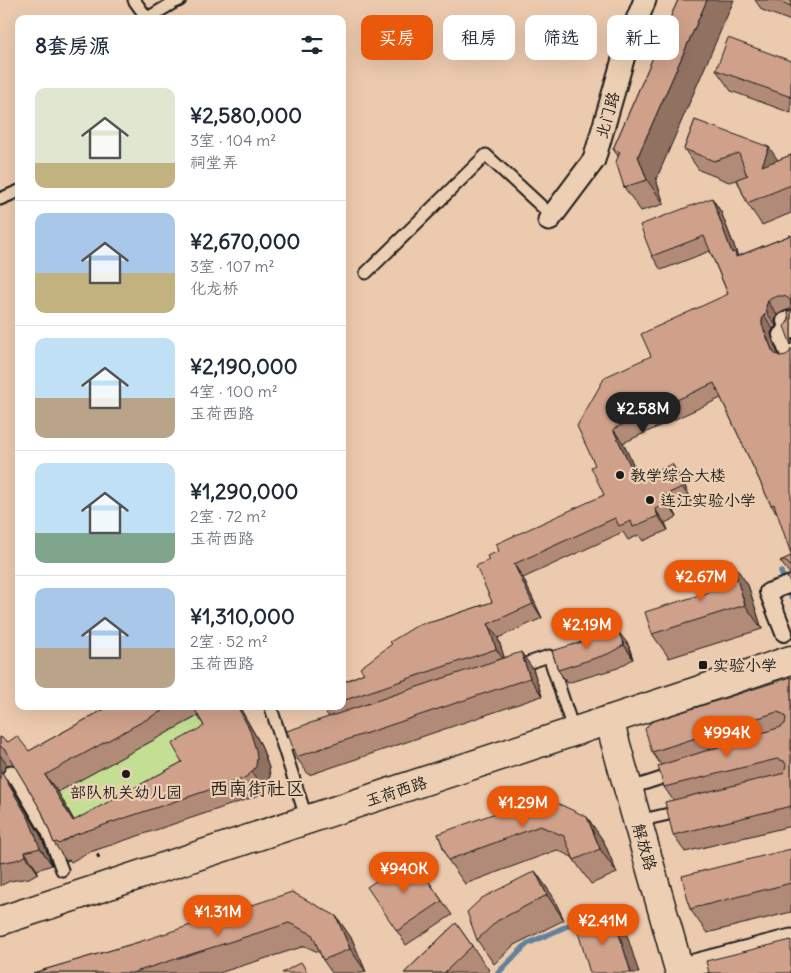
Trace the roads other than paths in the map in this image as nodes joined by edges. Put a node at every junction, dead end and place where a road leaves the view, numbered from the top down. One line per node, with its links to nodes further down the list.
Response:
1 (134, 0): 4 (lane)
2 (180, 0): 5 (lane)
3 (645, 0): 8 (street, 北门路)
4 (143, 15)
5 (152, 15)
6 (15, 193): 7 (lane)
7 (0, 199)
8 (551, 218): 9 (lane)
9 (366, 273)
10 (790, 325): 11 (street)
11 (791, 360)
12 (783, 587): 13 (street)
13 (784, 633)
14 (791, 660): 17 (main road, 玉荷西路)
15 (503, 671): 18 (lane)
16 (272, 710): 20 (lane)
17 (609, 720): 18 (main road, 玉荷西路); 22 (main road, 解放路)
18 (574, 732): 25 (main road, 玉荷西路)
19 (319, 733): 20 (lane)
20 (282, 746): 25 (lane)
21 (683, 772): 22 (lane)
22 (628, 789): 26 (main road, 解放路)
23 (0, 790): 27 (lane)
24 (695, 808): 26 (lane)
25 (307, 820): 28 (main road, 玉荷西路)
26 (638, 822): 30 (main road, 解放路)
27 (62, 870)
28 (0, 921)
29 (791, 940): 30 (street)
30 (680, 971)

